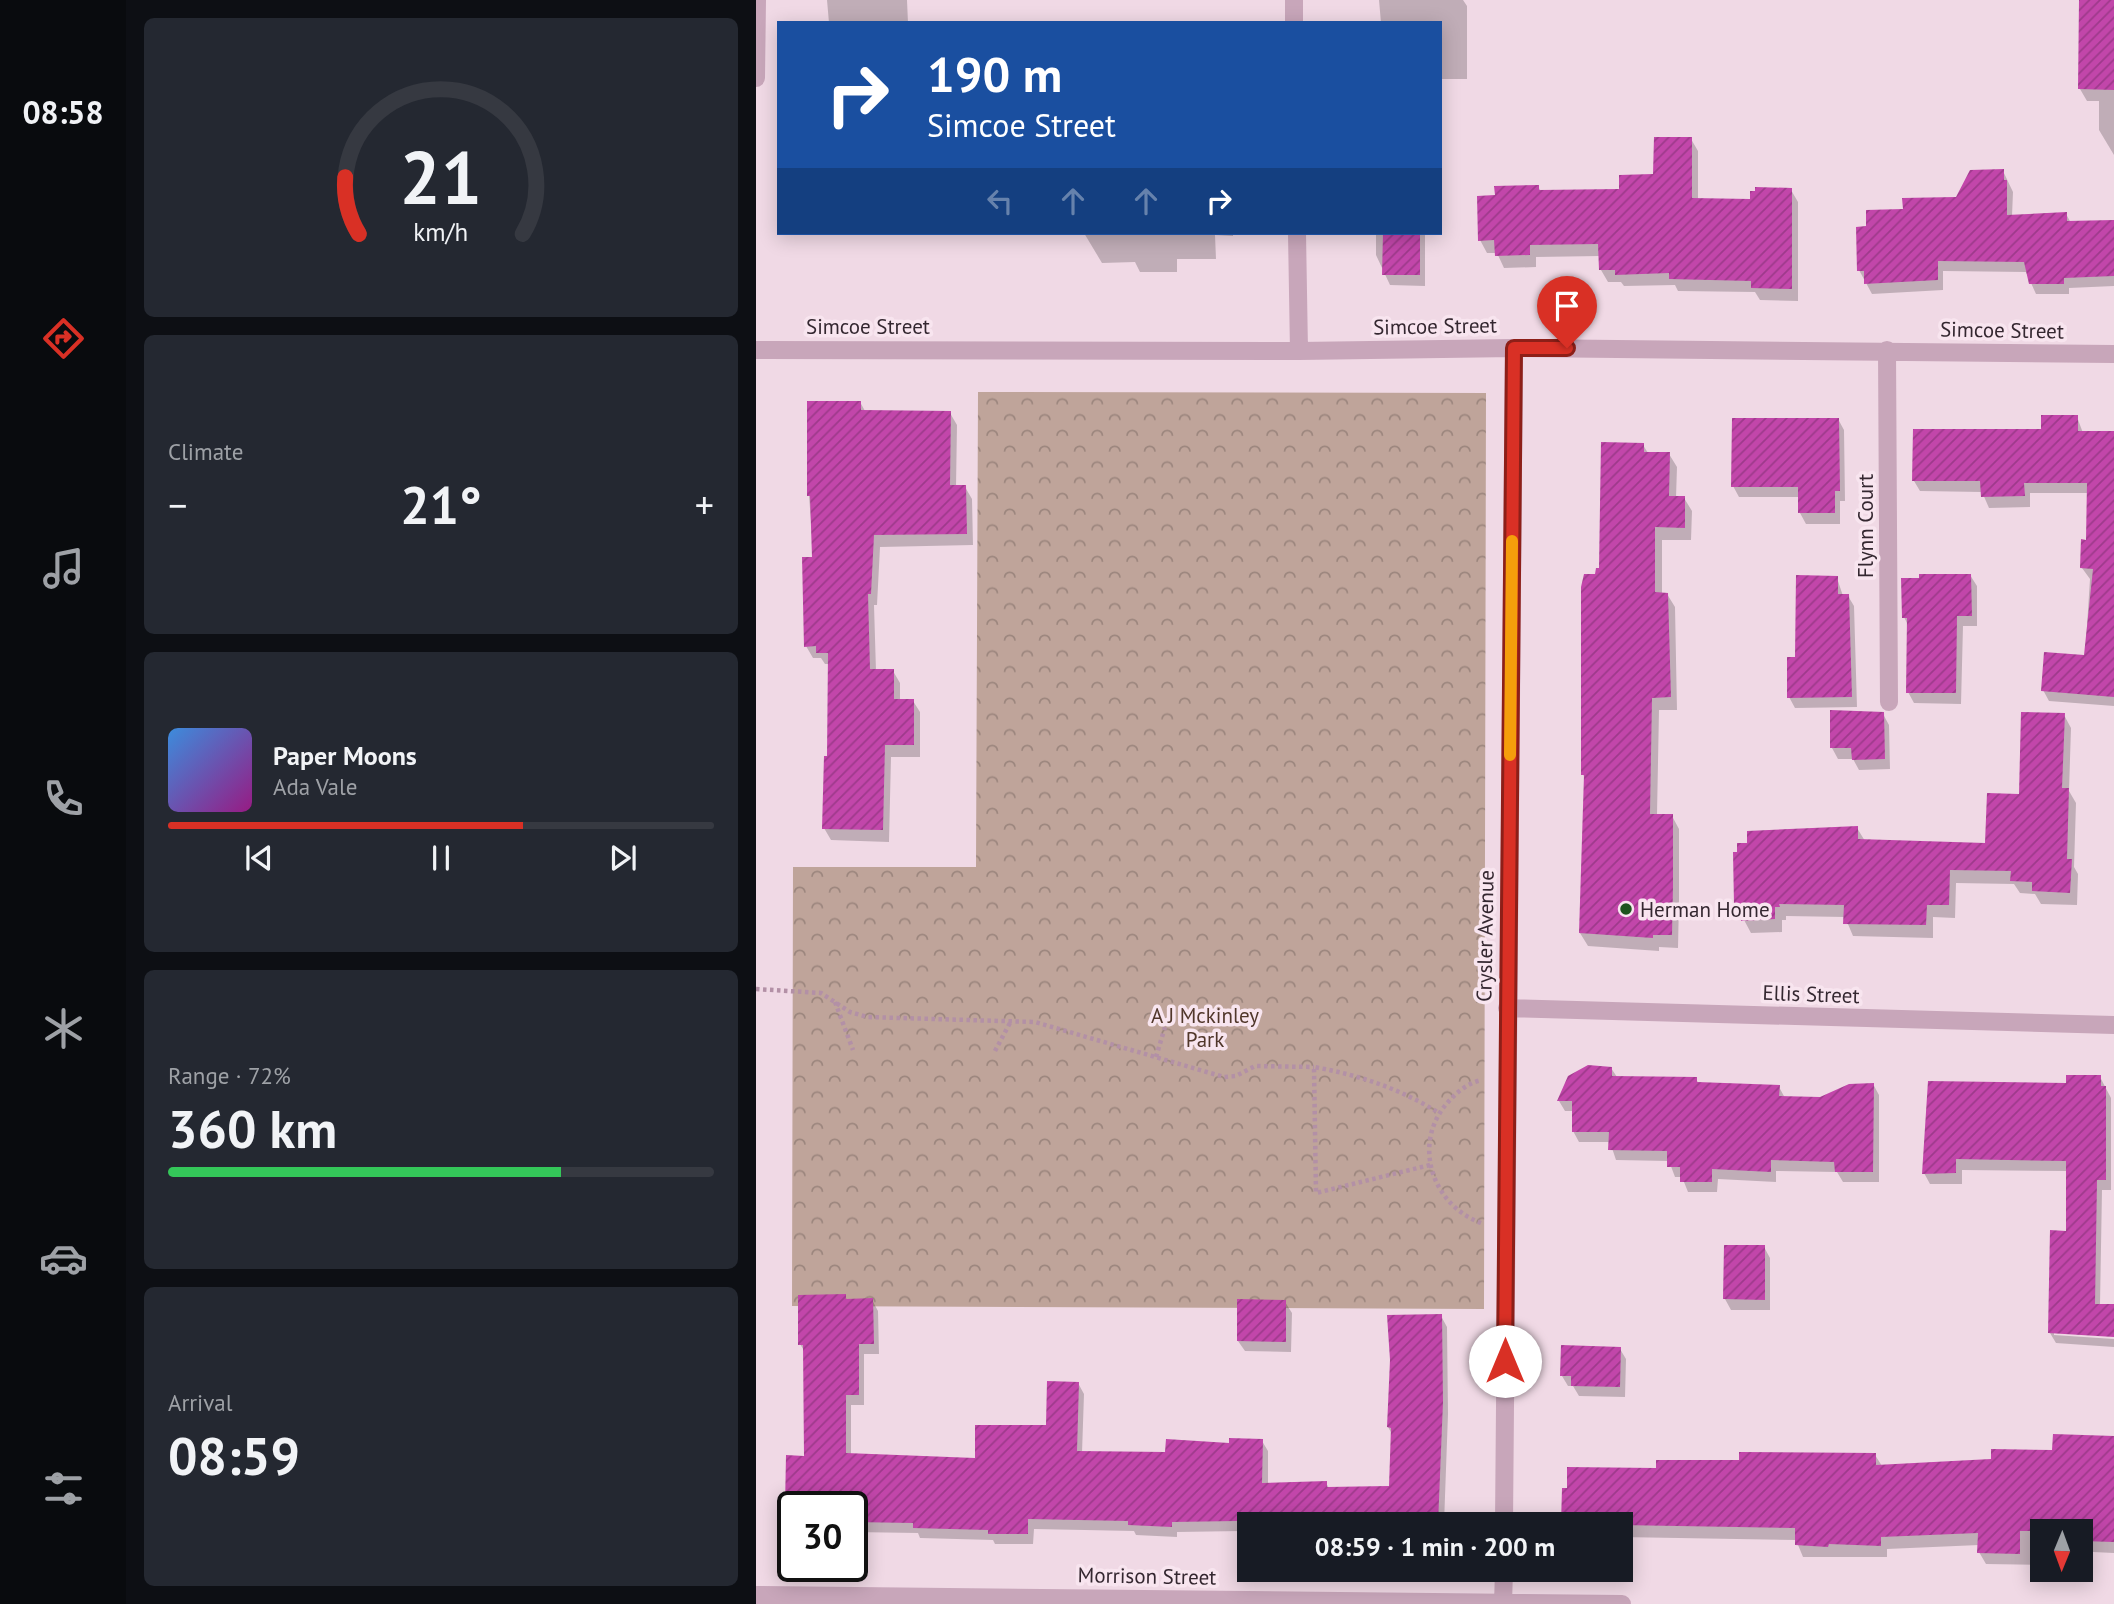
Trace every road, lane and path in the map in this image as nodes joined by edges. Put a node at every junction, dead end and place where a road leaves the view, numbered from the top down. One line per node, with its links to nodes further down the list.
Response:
1 (757, 0): 4 (street)
2 (1294, 0): 3 (street)
3 (1294, 21)
4 (756, 78)
5 (1297, 235): 9 (street)
6 (1514, 348): 8 (street, Simcoe Street); 9 (street, Simcoe Street); 14 (street, Crysler Avenue)
7 (756, 350): 9 (street, Simcoe Street)
8 (1887, 350): 10 (street, Simcoe Street); 11 (street, Flynn Court)
9 (1298, 351)
10 (2114, 354)
11 (1889, 702)
12 (756, 989): 13 (path)
13 (835, 1002): 15 (path); 18 (path)
14 (1507, 1007): 16 (street, Ellis Street); 22 (street, Crysler Avenue)
15 (1011, 1021): 19 (path); 20 (path)
16 (2114, 1026)
17 (1165, 1027): 20 (path)
18 (853, 1050)
19 (995, 1051)
20 (1156, 1057): 21 (path)
21 (1314, 1067): 23 (path); 24 (path)
22 (1507, 1077): 23 (path); 25 (street, Crysler Avenue)
23 (1439, 1113): 24 (path)
24 (1430, 1165): 25 (path)
25 (1506, 1225): 26 (street, Crysler Avenue)
26 (1504, 1512)
27 (1504, 1582): 29 (street)
28 (756, 1595): 29 (street, Morrison Street)
29 (1503, 1603): 30 (street, Morrison Street)
30 (1622, 1604)

